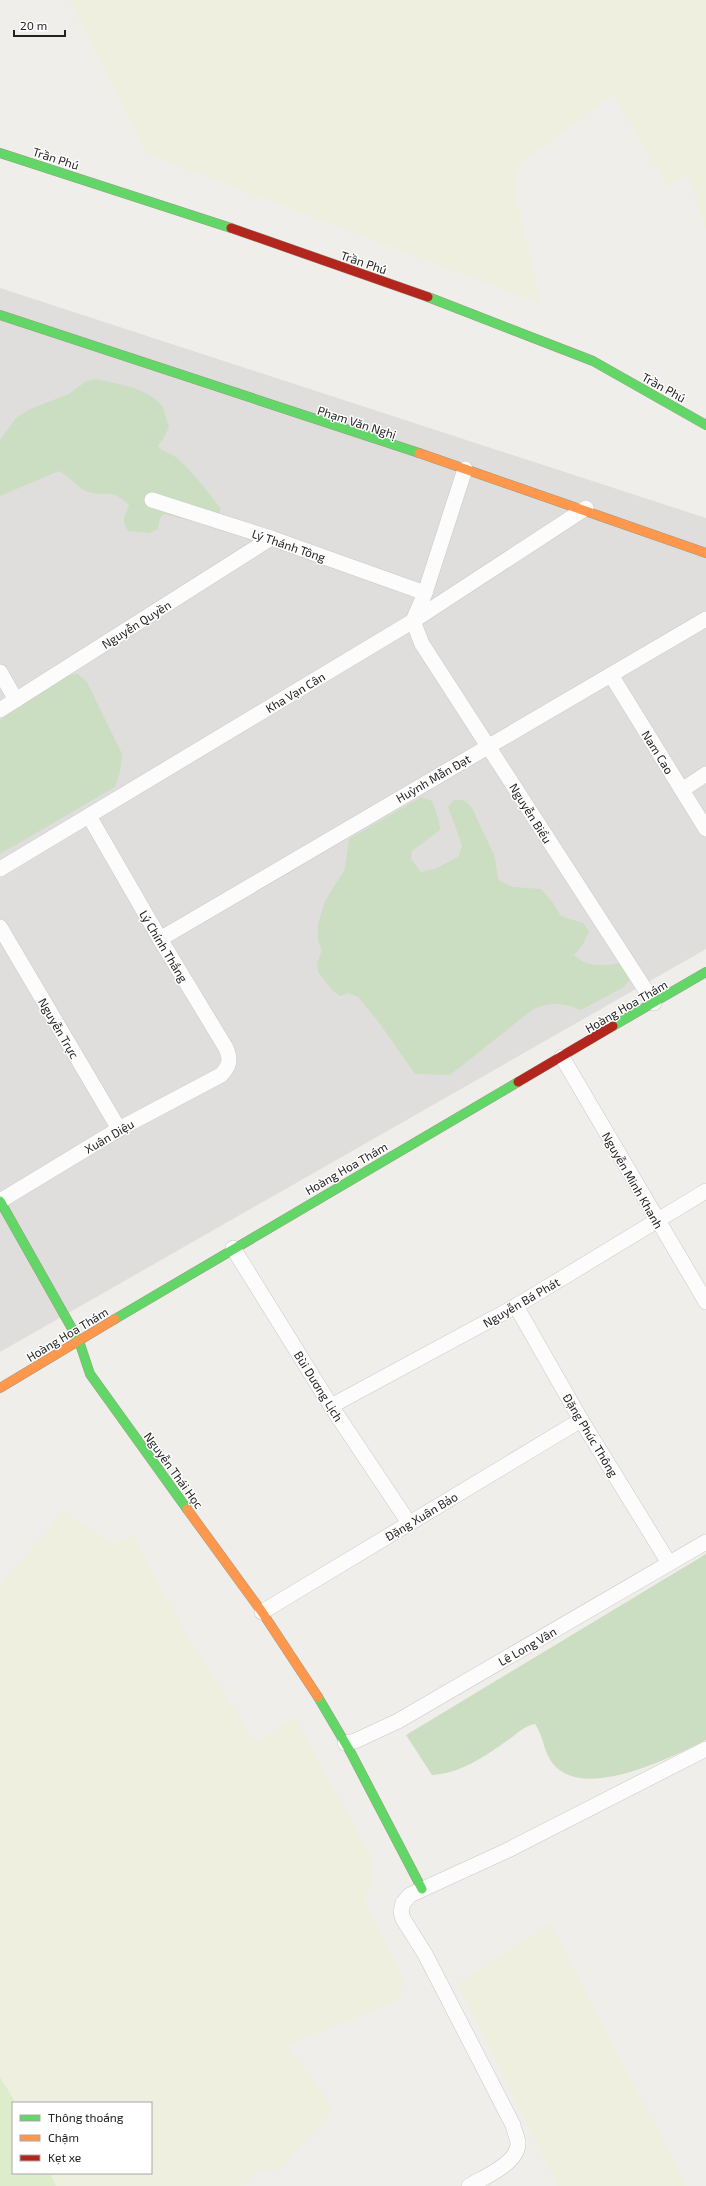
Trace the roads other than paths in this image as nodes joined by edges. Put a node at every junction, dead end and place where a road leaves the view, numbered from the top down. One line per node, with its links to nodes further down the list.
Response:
1 (0, 153): 3 (street, Trần Phú)
2 (0, 315): 4 (street, Phạm Văn Nghị)
3 (706, 425)
4 (465, 470): 6 (street, Phạm Văn Nghị); 9 (street)
5 (152, 500): 7 (street, Lý Thánh Tông)
6 (586, 508): 8 (street, Phạm Văn Nghị); 11 (street, Kha Vạn Cân)
7 (271, 538): 9 (street, Lý Thánh Tông); 14 (street, Nguyễn Quyền)
8 (706, 553)
9 (425, 593): 11 (street)
10 (706, 619): 13 (street, Huỳnh Mẫn Đạt)
11 (413, 621): 16 (street, Nguyễn Biểu); 19 (street, Kha Vạn Cân)
12 (0, 672): 14 (street)
13 (611, 675): 16 (street, Huỳnh Mẫn Đạt); 18 (street, Nam Cao)
14 (16, 700): 15 (street, Nguyễn Quyền)
15 (0, 710)
16 (488, 746): 23 (street, Huỳnh Mẫn Đạt); 25 (street, Nguyễn Biểu)
17 (706, 774): 18 (street)
18 (682, 790): 20 (street, Nam Cao)
19 (89, 816): 21 (street, Kha Vạn Cân); 23 (street, Lý Chính Thắng)
20 (706, 829)
21 (0, 869)
22 (0, 927): 28 (street, Nguyễn Trực)
23 (160, 938): 27 (street, Lý Chính Thắng)
24 (706, 972): 25 (street, Hoàng Hoa Thám)
25 (654, 1003): 26 (street, Hoàng Hoa Thám)
26 (562, 1057): 31 (street, Nguyễn Minh Khanh); 32 (street, Hoàng Hoa Thám)
27 (221, 1075): 28 (street, Xuân Diệu)
28 (119, 1129): 30 (street, Xuân Diệu)
29 (706, 1191): 31 (street, Nguyễn Bá Phát)
30 (0, 1201): 35 (street, Nguyễn Thái Học)
31 (657, 1221): 33 (street, Nguyễn Minh Khanh); 34 (street, Nguyễn Bá Phát)
32 (233, 1248): 35 (street, Hoàng Hoa Thám); 37 (street, Bùi Dương Lịch)
33 (706, 1302)
34 (516, 1306): 37 (street, Nguyễn Bá Phát); 38 (street, Đặng Phúc Thông)
35 (79, 1340): 36 (street, Hoàng Hoa Thám); 42 (street, Nguyễn Thái Học)
36 (0, 1388)
37 (331, 1406): 39 (street, Bùi Dương Lịch)
38 (581, 1420): 39 (street, Đặng Xuân Bảo); 41 (street, Đặng Phúc Thông)
39 (408, 1524): 42 (street, Đặng Xuân Bảo)
40 (706, 1542): 41 (street, Lê Long Vân)
41 (669, 1563): 43 (street, Lê Long Vân)
42 (262, 1612): 43 (street, Nguyễn Thái Học)
43 (345, 1744): 45 (street, Nguyễn Thái Học)
44 (706, 1749): 45 (street)
45 (422, 1889): 46 (street)
46 (468, 2186)

